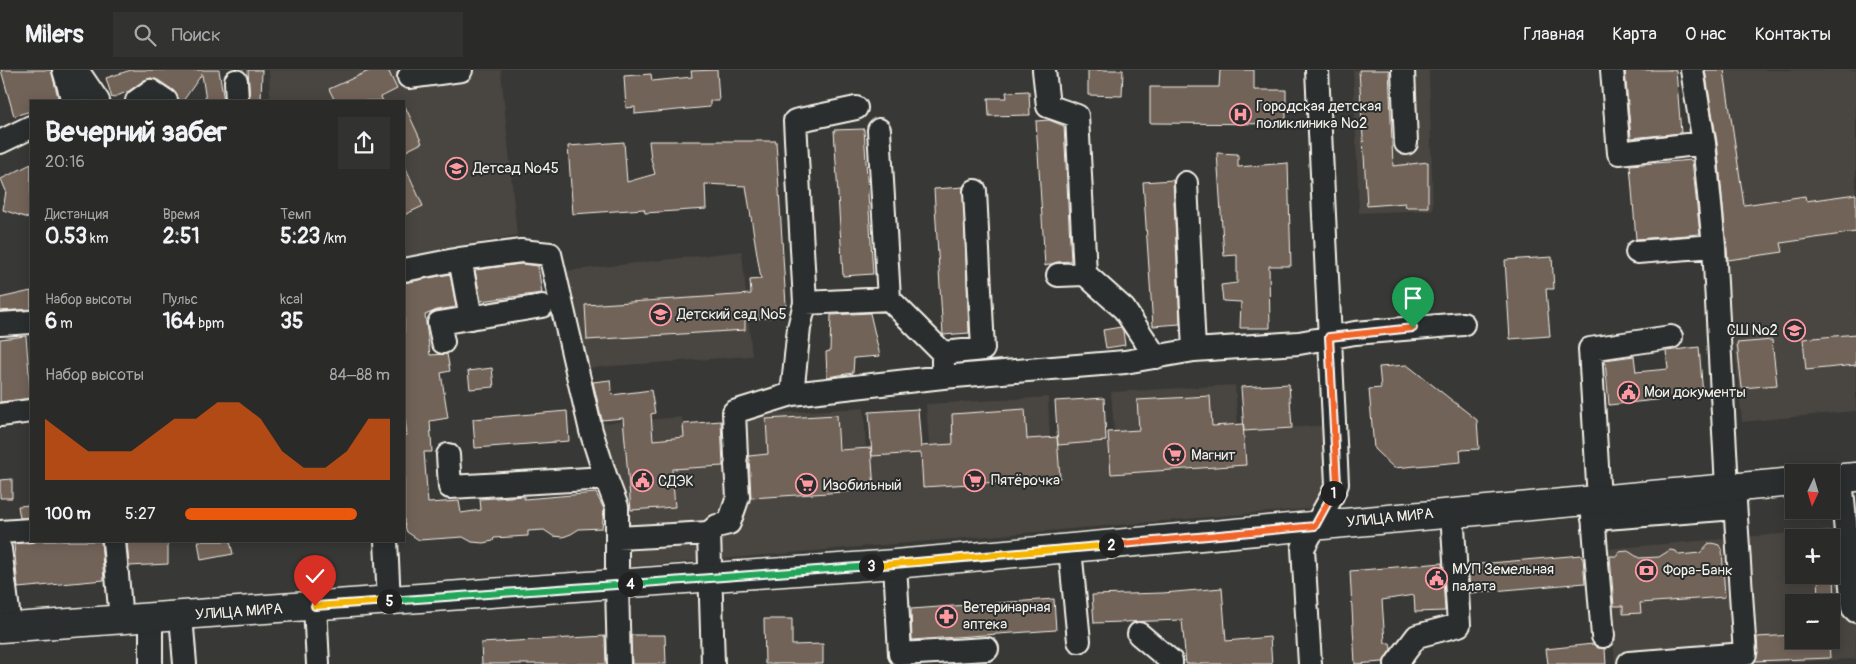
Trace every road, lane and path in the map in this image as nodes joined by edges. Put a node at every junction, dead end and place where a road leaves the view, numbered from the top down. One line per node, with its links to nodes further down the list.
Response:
1 (64, 70): 10 (street)
2 (77, 70): 11 (street)
3 (461, 70): 9 (street)
4 (1044, 70): 26 (street)
5 (1317, 70): 35 (street)
6 (1403, 70): 18 (street)
7 (1612, 70): 19 (street)
8 (1692, 70): 19 (street)
9 (409, 77)
10 (73, 100)
11 (97, 100)
12 (138, 100): 13 (street)
13 (165, 100)
14 (856, 108): 29 (street)
15 (30, 127): 17 (street)
16 (879, 130): 28 (street)
17 (2, 134)
18 (1406, 143)
19 (1704, 143): 22 (street)
20 (1186, 183): 38 (street)
21 (975, 191): 39 (street)
22 (1714, 246): 23 (street); 49 (street)
23 (1637, 252)
24 (460, 259): 25 (street); 31 (street); 46 (street)
25 (405, 270)
26 (1085, 274): 27 (street); 40 (street)
27 (1058, 275)
28 (889, 299): 29 (street); 39 (street)
29 (805, 304): 42 (street)
30 (542, 306): 31 (street)
31 (471, 318): 37 (street)
32 (30, 322): 33 (street)
33 (0, 324)
34 (1463, 324): 35 (street)
35 (1329, 337): 38 (street); 52 (street)
36 (1671, 337): 50 (street)
37 (443, 342)
38 (1194, 350): 40 (street)
39 (943, 354): 41 (street)
40 (1156, 356): 41 (street)
41 (944, 377): 42 (street)
42 (792, 394): 55 (street)
43 (30, 411): 44 (street)
44 (0, 415)
45 (448, 455): 46 (street)
46 (606, 478): 56 (street)
47 (1843, 478): 66 (street)
48 (1785, 484): 49 (main road, УЛИЦА МИРА)
49 (1732, 494): 50 (main road, УЛИЦА МИРА); 75 (street)
50 (1594, 506): 51 (main road, УЛИЦА МИРА); 72 (street)
51 (1452, 512): 52 (main road, УЛИЦА МИРА); 83 (street)
52 (1315, 526): 59 (main road, УЛИЦА МИРА); 82 (street)
53 (30, 530): 54 (street)
54 (0, 532)
55 (709, 533): 56 (street); 62 (street)
56 (618, 538): 63 (street)
57 (114, 542): 69 (street)
58 (386, 542): 64 (street)
59 (1070, 549): 61 (main road, УЛИЦА МИРА); 73 (street)
60 (0, 550): 70 (street)
61 (895, 564): 62 (main road, УЛИЦА МИРА); 74 (street)
62 (712, 578): 63 (main road, УЛИЦА МИРА); 80 (street)
63 (616, 585): 64 (main road, УЛИЦА МИРА); 79 (street)
64 (390, 601): 65 (main road, УЛИЦА МИРА)
65 (315, 606): 67 (main road, УЛИЦА МИРА); 78 (street)
66 (1856, 611)
67 (181, 616): 68 (main road, УЛИЦА МИРА); 77 (street)
68 (151, 618): 69 (main road, УЛИЦА МИРА); 76 (street)
69 (120, 620): 70 (main road, УЛИЦА МИРА)
70 (5, 628)
71 (1139, 634): 81 (street)
72 (1603, 636)
73 (1079, 641)
74 (987, 649)
75 (1629, 663)
76 (151, 664)
77 (185, 664)
78 (318, 664)
79 (619, 664)
80 (713, 664)
81 (1171, 664)
82 (1310, 664)
83 (1396, 664)

